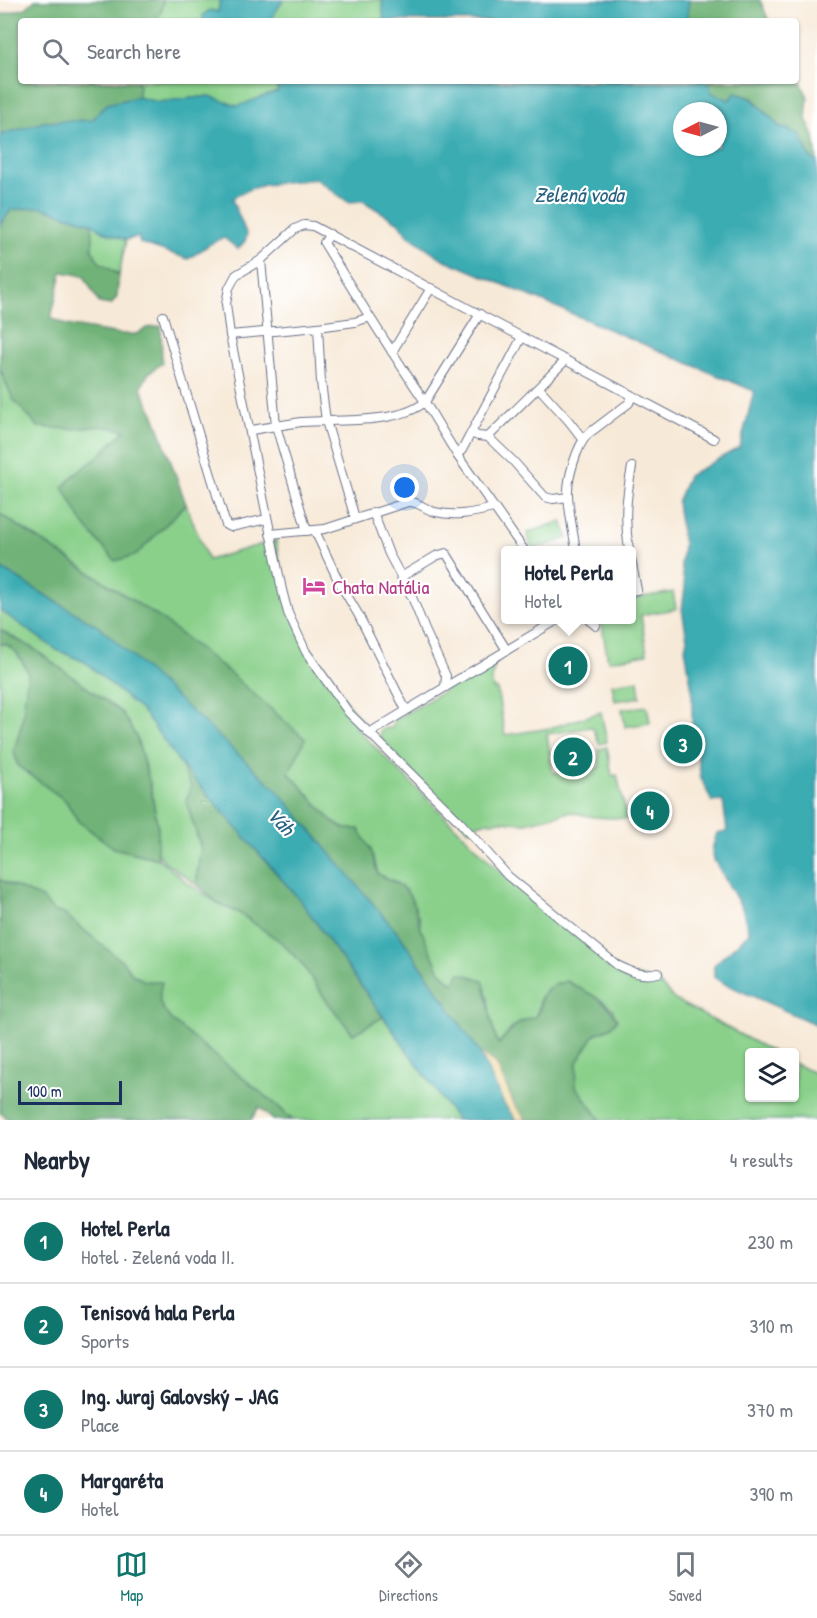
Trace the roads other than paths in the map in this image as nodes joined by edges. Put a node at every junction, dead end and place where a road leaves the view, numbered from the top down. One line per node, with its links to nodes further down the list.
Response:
1 (313, 226): 2 (street); 3 (street); 4 (street)
2 (330, 234): 3 (street); 5 (street)
3 (324, 243): 8 (street)
4 (261, 260): 10 (street); 11 (street)
5 (431, 288): 6 (street); 13 (street)
6 (480, 314): 12 (street); 17 (street)
7 (163, 316): 31 (street)
8 (370, 317): 9 (street); 13 (street)
9 (318, 327): 10 (street); 18 (street)
10 (268, 331): 11 (street); 19 (street)
11 (231, 335): 20 (street)
12 (522, 337): 14 (street); 21 (street)
13 (392, 352): 17 (street)
14 (566, 360): 15 (street); 16 (street)
15 (539, 388): 22 (street); 23 (street)
16 (632, 396): 23 (street); 24 (street)
17 (425, 402): 18 (street); 25 (street)
18 (326, 422): 19 (street); 30 (street)
19 (276, 426): 20 (street); 32 (street)
20 (251, 430): 31 (street)
21 (471, 433): 22 (street); 25 (street)
22 (488, 437): 27 (street)
23 (583, 439): 27 (street)
24 (714, 439)
25 (457, 455): 28 (street)
26 (632, 467): 36 (street)
27 (568, 497): 35 (street)
28 (493, 508): 29 (street); 34 (street)
29 (373, 512): 30 (street); 37 (street)
30 (355, 518): 32 (street)
31 (267, 519): 33 (street)
32 (311, 531): 33 (street); 43 (street)
33 (270, 534): 44 (street)
34 (521, 546)
35 (575, 546)
36 (628, 546)
37 (401, 577): 39 (street); 40 (street)
38 (550, 624): 39 (street)
39 (506, 649): 41 (street)
40 (446, 676): 41 (street); 42 (street)
41 (456, 680): 42 (street)
42 (445, 687): 43 (street)
43 (406, 710): 44 (street)
44 (369, 733): 45 (street)
45 (658, 973)

